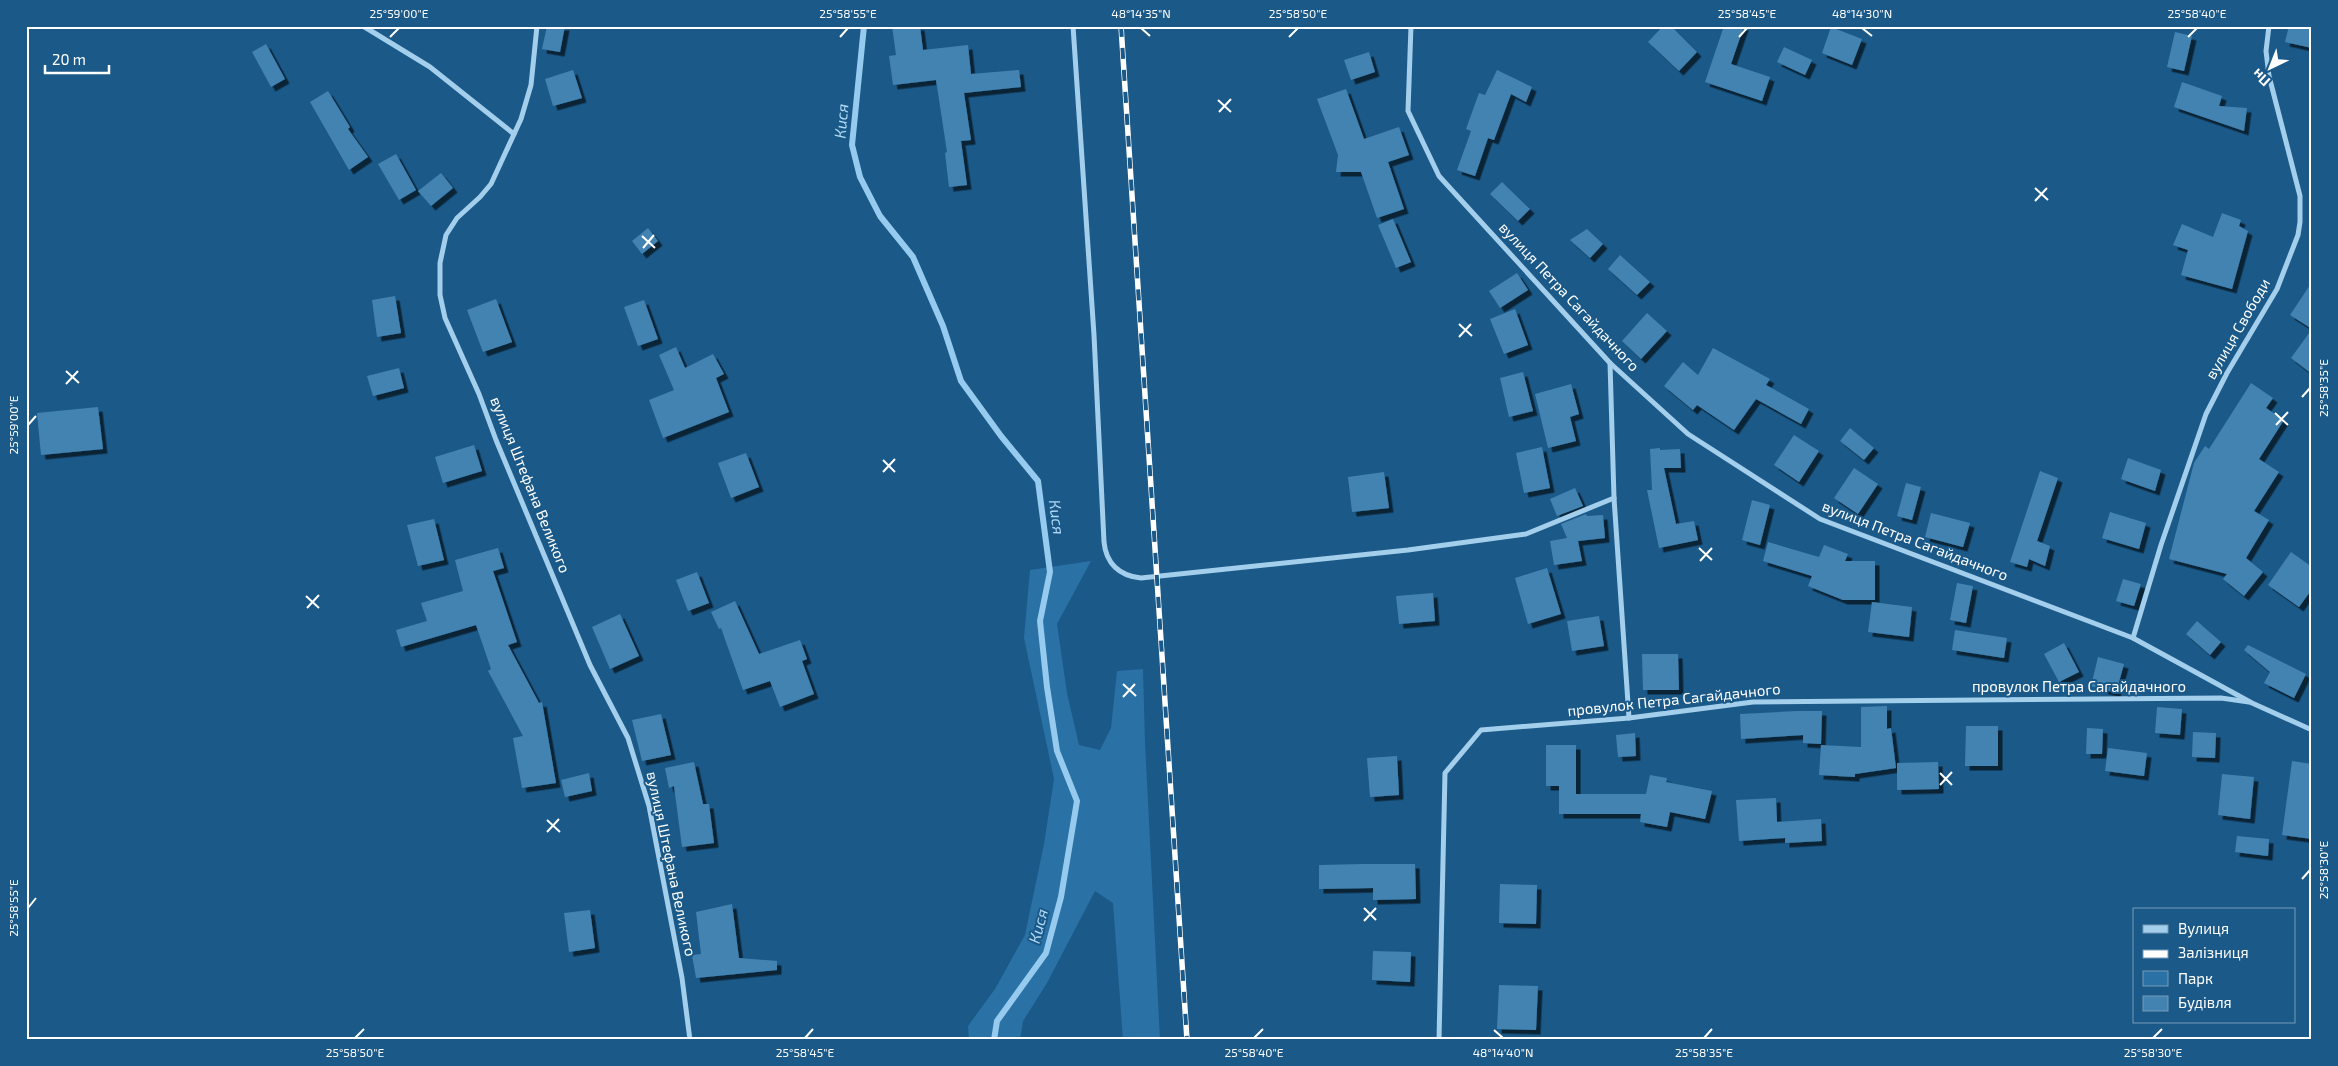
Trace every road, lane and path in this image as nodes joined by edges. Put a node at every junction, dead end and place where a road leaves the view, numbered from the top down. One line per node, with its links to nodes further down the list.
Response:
1 (363, 26): 6 (street)
2 (537, 26): 6 (street, вулиця Штефана Великого)
3 (1073, 26): 8 (street)
4 (1411, 26): 7 (street, вулиця Петра Сагайдачного)
5 (2269, 26): 9 (street, вулиця Свободи)
6 (514, 134): 13 (street, вулиця Штефана Великого)
7 (1610, 363): 8 (street); 9 (street, вулиця Петра Сагайдачного)
8 (1614, 498): 11 (street)
9 (2133, 638): 10 (street, вулиця Петра Сагайдачного)
10 (2252, 703): 11 (street, провулок Петра Сагайдачного); 12 (street, вулиця Петра Сагайдачного)
11 (1629, 718): 14 (street, провулок Петра Сагайдачного)
12 (2312, 730)
13 (690, 1040)
14 (1439, 1040)

